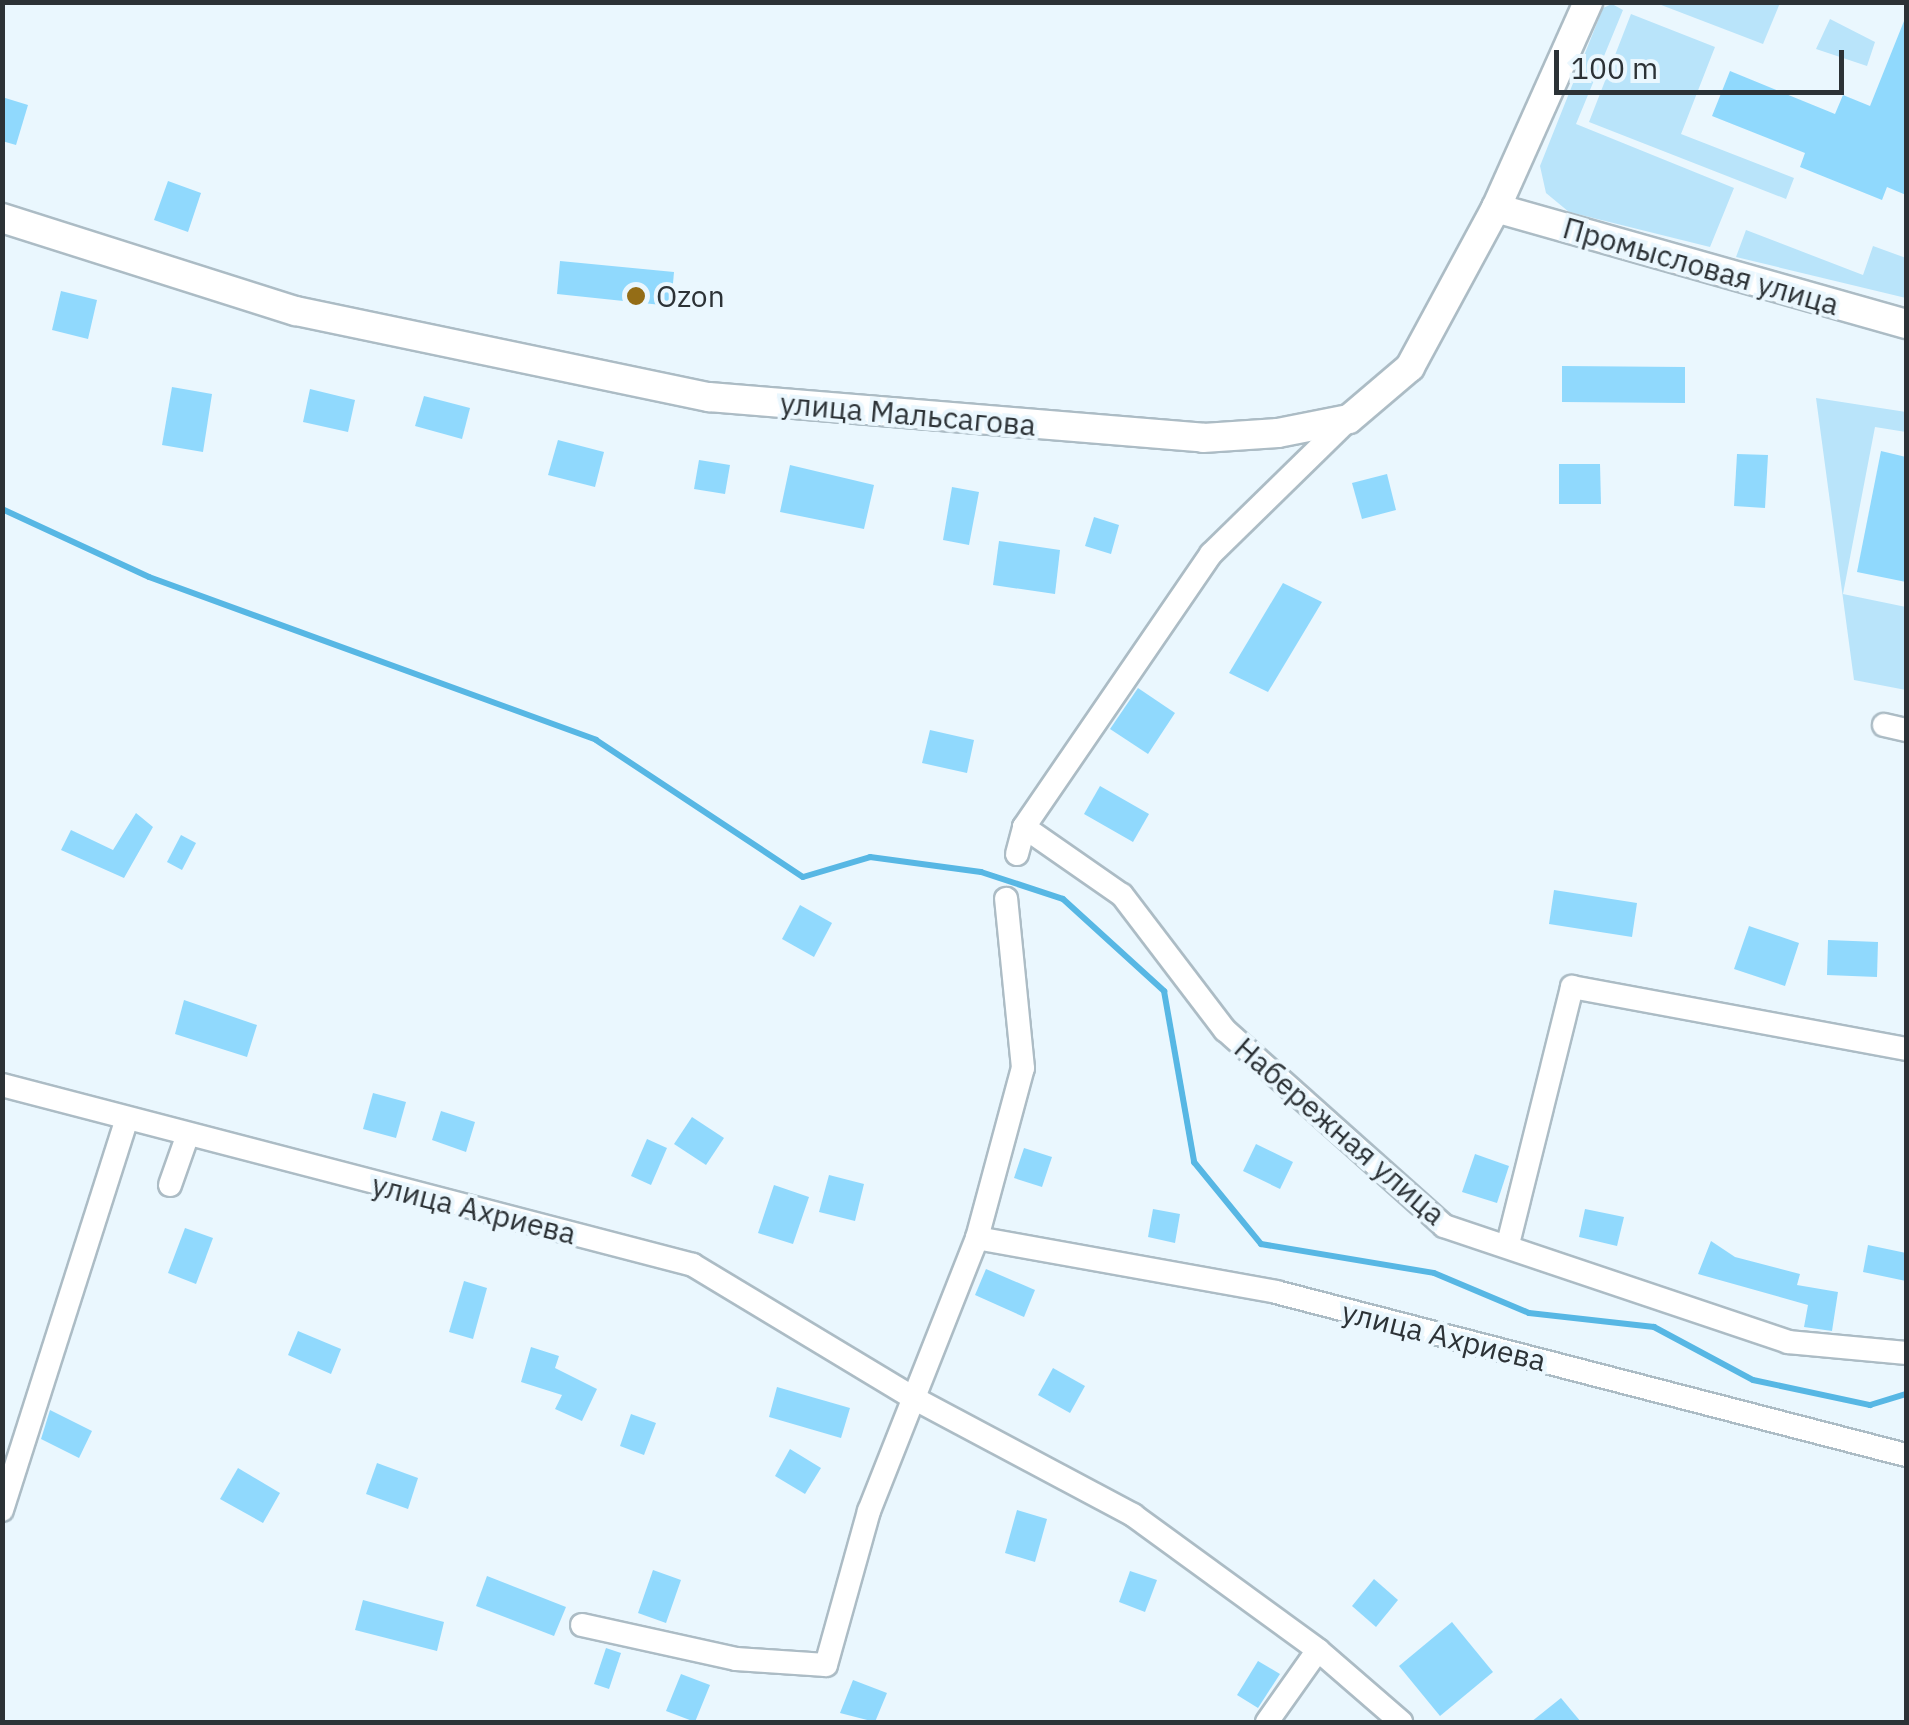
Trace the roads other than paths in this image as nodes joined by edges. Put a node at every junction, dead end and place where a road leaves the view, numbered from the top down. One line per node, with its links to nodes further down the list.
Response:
1 (1588, 2): 2 (street)
2 (1496, 208): 4 (street, Промысловая улица); 5 (street)
3 (2, 218): 5 (street, улица Мальсагова)
4 (1906, 324)
5 (1350, 419): 6 (street)
6 (1024, 827): 7 (street); 15 (street, Набережная улица)
7 (1018, 854)
8 (1006, 899): 14 (street)
9 (1906, 1049): 15 (street)
10 (2, 1086): 11 (street, улица Ахриева)
11 (126, 1120): 12 (street, улица Ахриева); 19 (street)
12 (187, 1136): 13 (street); 17 (street, улица Ахриева)
13 (170, 1185)
14 (977, 1238): 17 (street); 18 (street, улица Ахриева)
15 (1508, 1244): 16 (street, Набережная улица)
16 (1906, 1353)
17 (918, 1400): 20 (street); 21 (street, улица Ахриева)
18 (1906, 1455)
19 (2, 1510)
20 (582, 1625)
21 (1318, 1650): 22 (street); 23 (street, улица Ахриева)
22 (1268, 1722)
23 (1401, 1722)

